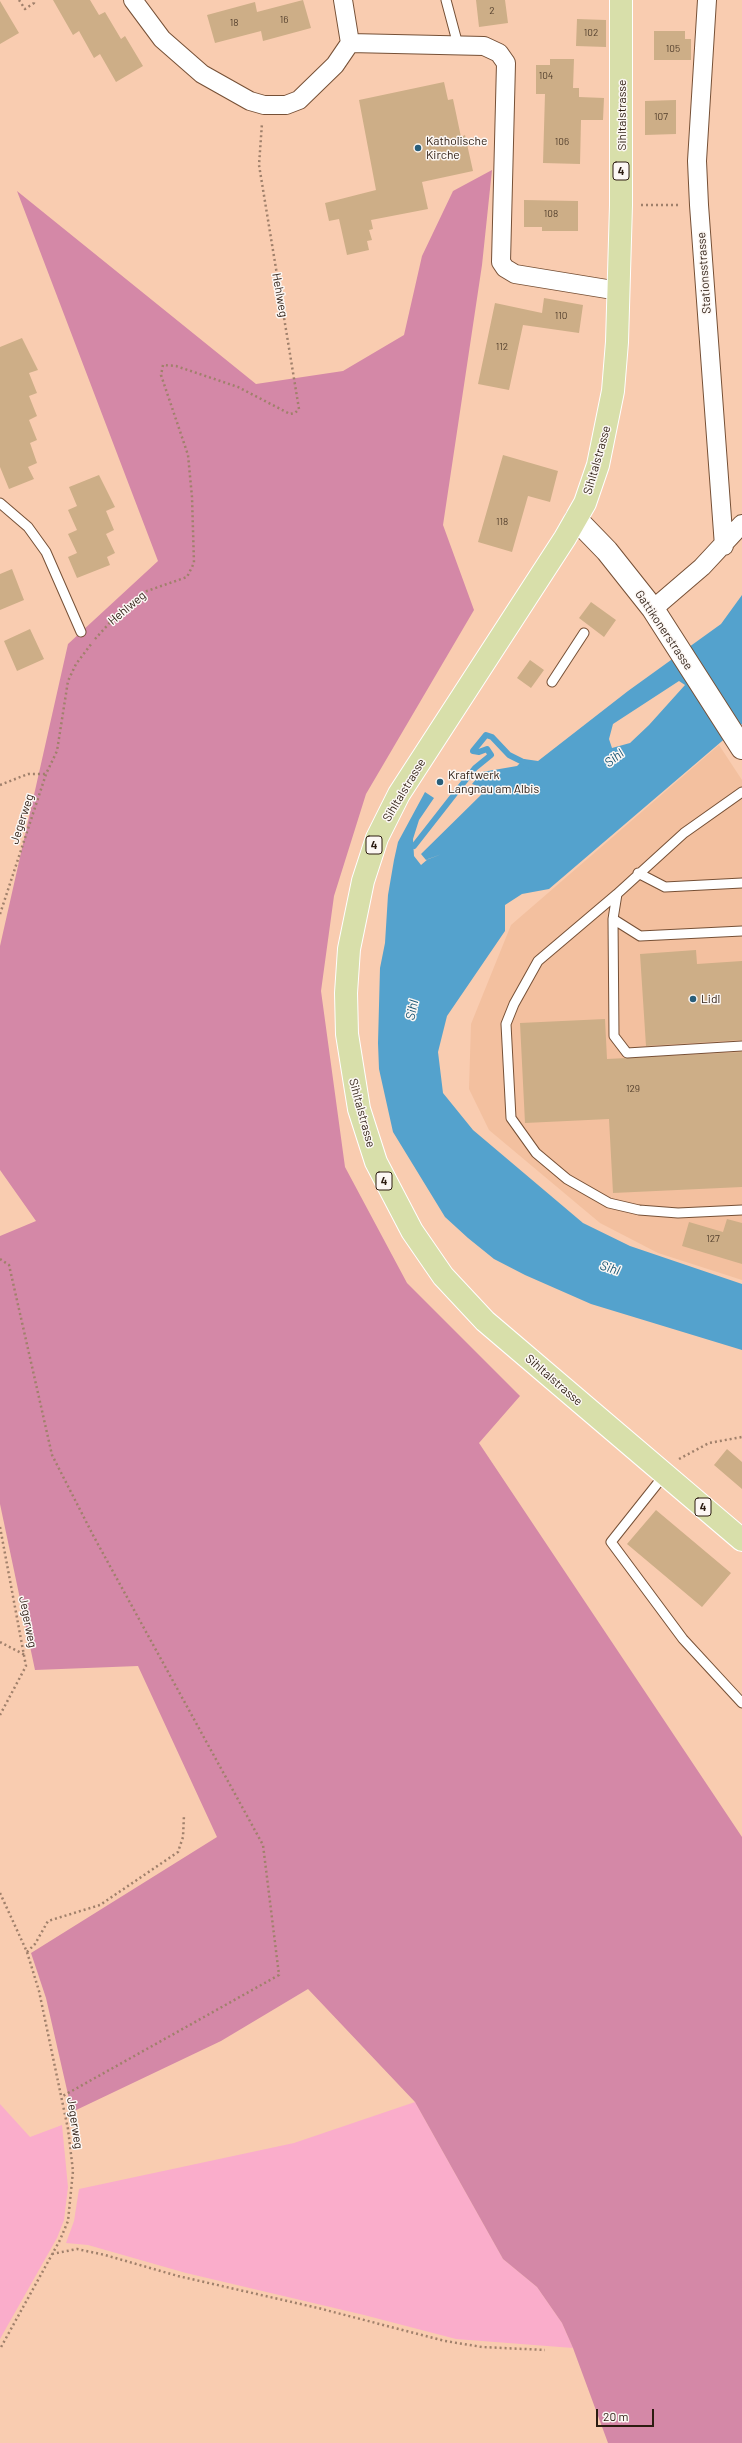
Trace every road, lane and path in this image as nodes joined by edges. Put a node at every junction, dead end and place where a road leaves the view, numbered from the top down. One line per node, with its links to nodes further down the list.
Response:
1 (19, 0): 2 (path)
2 (33, 0)
3 (133, 0): 10 (street)
4 (343, 0): 8 (street)
5 (446, 0): 9 (lane)
6 (622, 0): 11 (main road, Sihltalstrasse / 4)
7 (707, 0): 12 (street, Stationsstrasse)
8 (350, 43): 9 (street); 10 (street)
9 (458, 45): 13 (street)
10 (264, 105): 23 (path, Hehlweg)
11 (622, 205): 12 (path); 13 (main road, Sihltalstrasse / 4)
12 (699, 205): 17 (street, Stationsstrasse)
13 (619, 291): 15 (main road, Sihltalstrasse / 4)
14 (0, 503): 19 (lane)
15 (576, 519): 18 (main road, Gattikonerstrasse); 36 (main road, Sihltalstrasse / 4)
16 (742, 524): 17 (street)
17 (724, 546): 18 (street)
18 (653, 609): 22 (main road, Gattikonerstrasse)
19 (81, 632)
20 (584, 633): 21 (lane)
21 (552, 682)
22 (742, 748)
23 (46, 774): 24 (path); 29 (path, Jegerweg)
24 (0, 785)
25 (742, 792): 26 (lane)
26 (638, 873): 27 (lane); 28 (lane)
27 (742, 883)
28 (617, 894): 30 (lane); 33 (lane)
29 (0, 914)
30 (613, 919): 31 (lane); 32 (lane)
31 (742, 931)
32 (742, 1046)
33 (742, 1210)
34 (0, 1259): 46 (path)
35 (742, 1437): 36 (path)
36 (671, 1467): 38 (main road, Sihltalstrasse / 4); 41 (lane)
37 (0, 1527): 40 (path, Jegerweg)
38 (742, 1540)
39 (0, 1642): 40 (path)
40 (25, 1655): 42 (path, Jegerweg)
41 (742, 1703)
42 (0, 1715)
43 (184, 1815): 45 (path)
44 (0, 1893): 45 (path, Jegerweg)
45 (27, 1952): 46 (path, Jegerweg)
46 (61, 2097): 47 (path, Jegerweg)
47 (52, 2254): 48 (path, Jegerweg); 49 (path)
48 (0, 2349)
49 (545, 2350)

